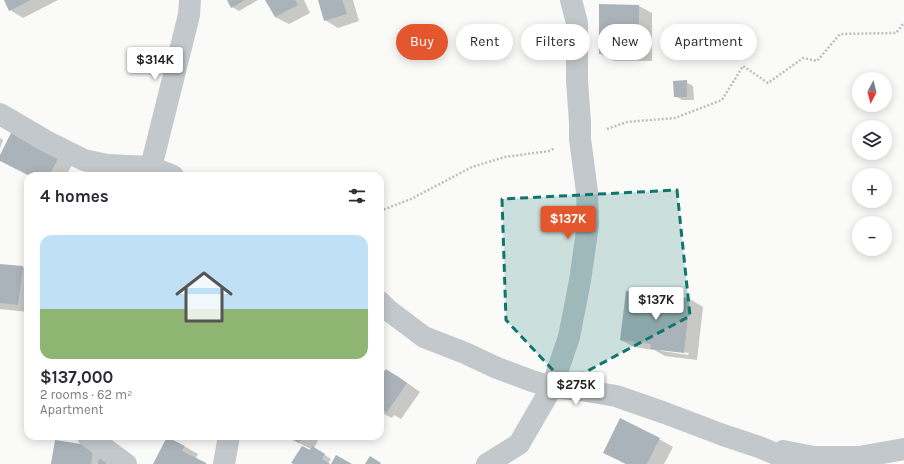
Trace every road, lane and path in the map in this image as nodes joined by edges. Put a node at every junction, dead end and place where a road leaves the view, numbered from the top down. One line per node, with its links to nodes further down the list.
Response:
1 (190, 0): 6 (street)
2 (571, 0): 5 (street)
3 (904, 23): 5 (path)
4 (0, 114): 7 (street)
5 (580, 139): 9 (path); 11 (street)
6 (151, 167): 7 (street); 8 (street)
7 (82, 168)
8 (163, 172)
9 (384, 209)
10 (384, 306): 11 (street)
11 (552, 387): 14 (street); 18 (street)
12 (93, 440): 16 (street)
13 (228, 440): 17 (street)
14 (759, 447): 15 (street); 19 (street)
15 (904, 449)
16 (126, 464)
17 (224, 464)
18 (487, 464)
19 (800, 464)

